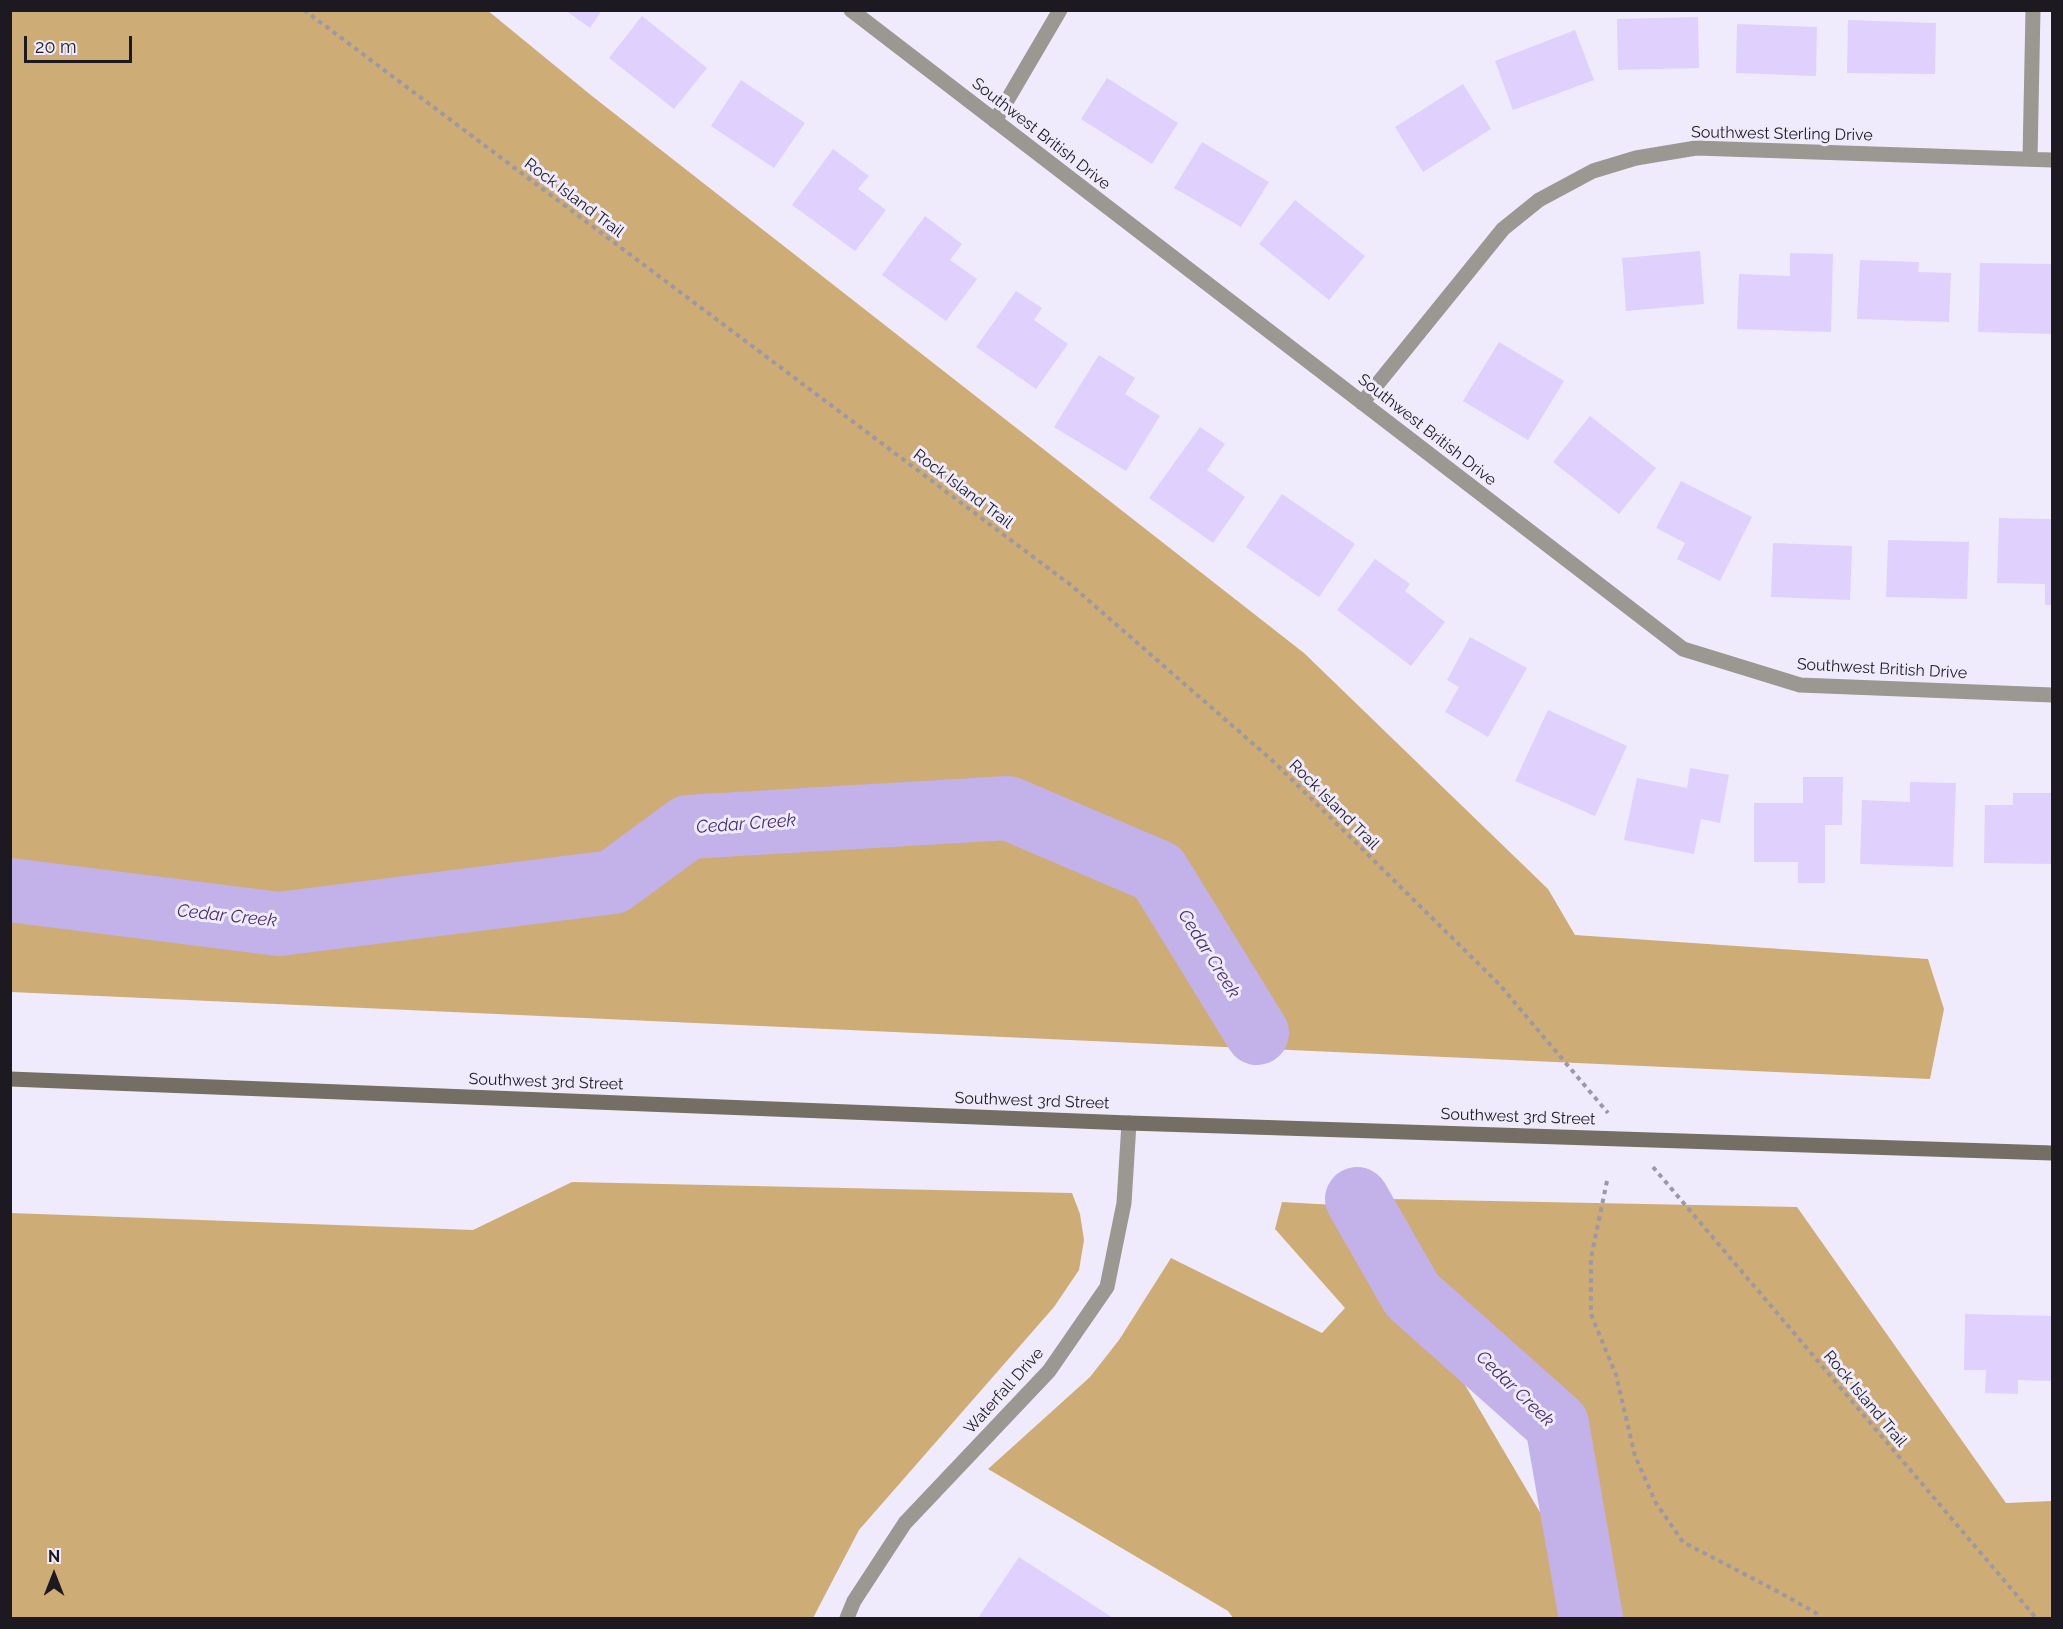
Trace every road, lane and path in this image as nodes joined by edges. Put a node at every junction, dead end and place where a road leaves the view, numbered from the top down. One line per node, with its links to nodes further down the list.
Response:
1 (304, 10): 10 (path, Rock Island Trail)
2 (851, 10): 5 (street, Southwest British Drive)
3 (1060, 10): 5 (street)
4 (2033, 10): 6 (street)
5 (995, 121): 8 (street, Southwest British Drive)
6 (2030, 159): 7 (street, Southwest Sterling Drive); 8 (street, Southwest Sterling Drive)
7 (2052, 160)
8 (1362, 403): 9 (street, Southwest British Drive)
9 (2052, 695)
10 (1553, 1049)
11 (10, 1079): 12 (main road, Southwest 3rd Street)
12 (1129, 1123): 13 (main road, Southwest 3rd Street); 16 (street, Waterfall Drive)
13 (2052, 1153)
14 (1607, 1181): 17 (path)
15 (1676, 1194): 18 (path, Rock Island Trail)
16 (847, 1618)
17 (1819, 1618)
18 (2036, 1618)

